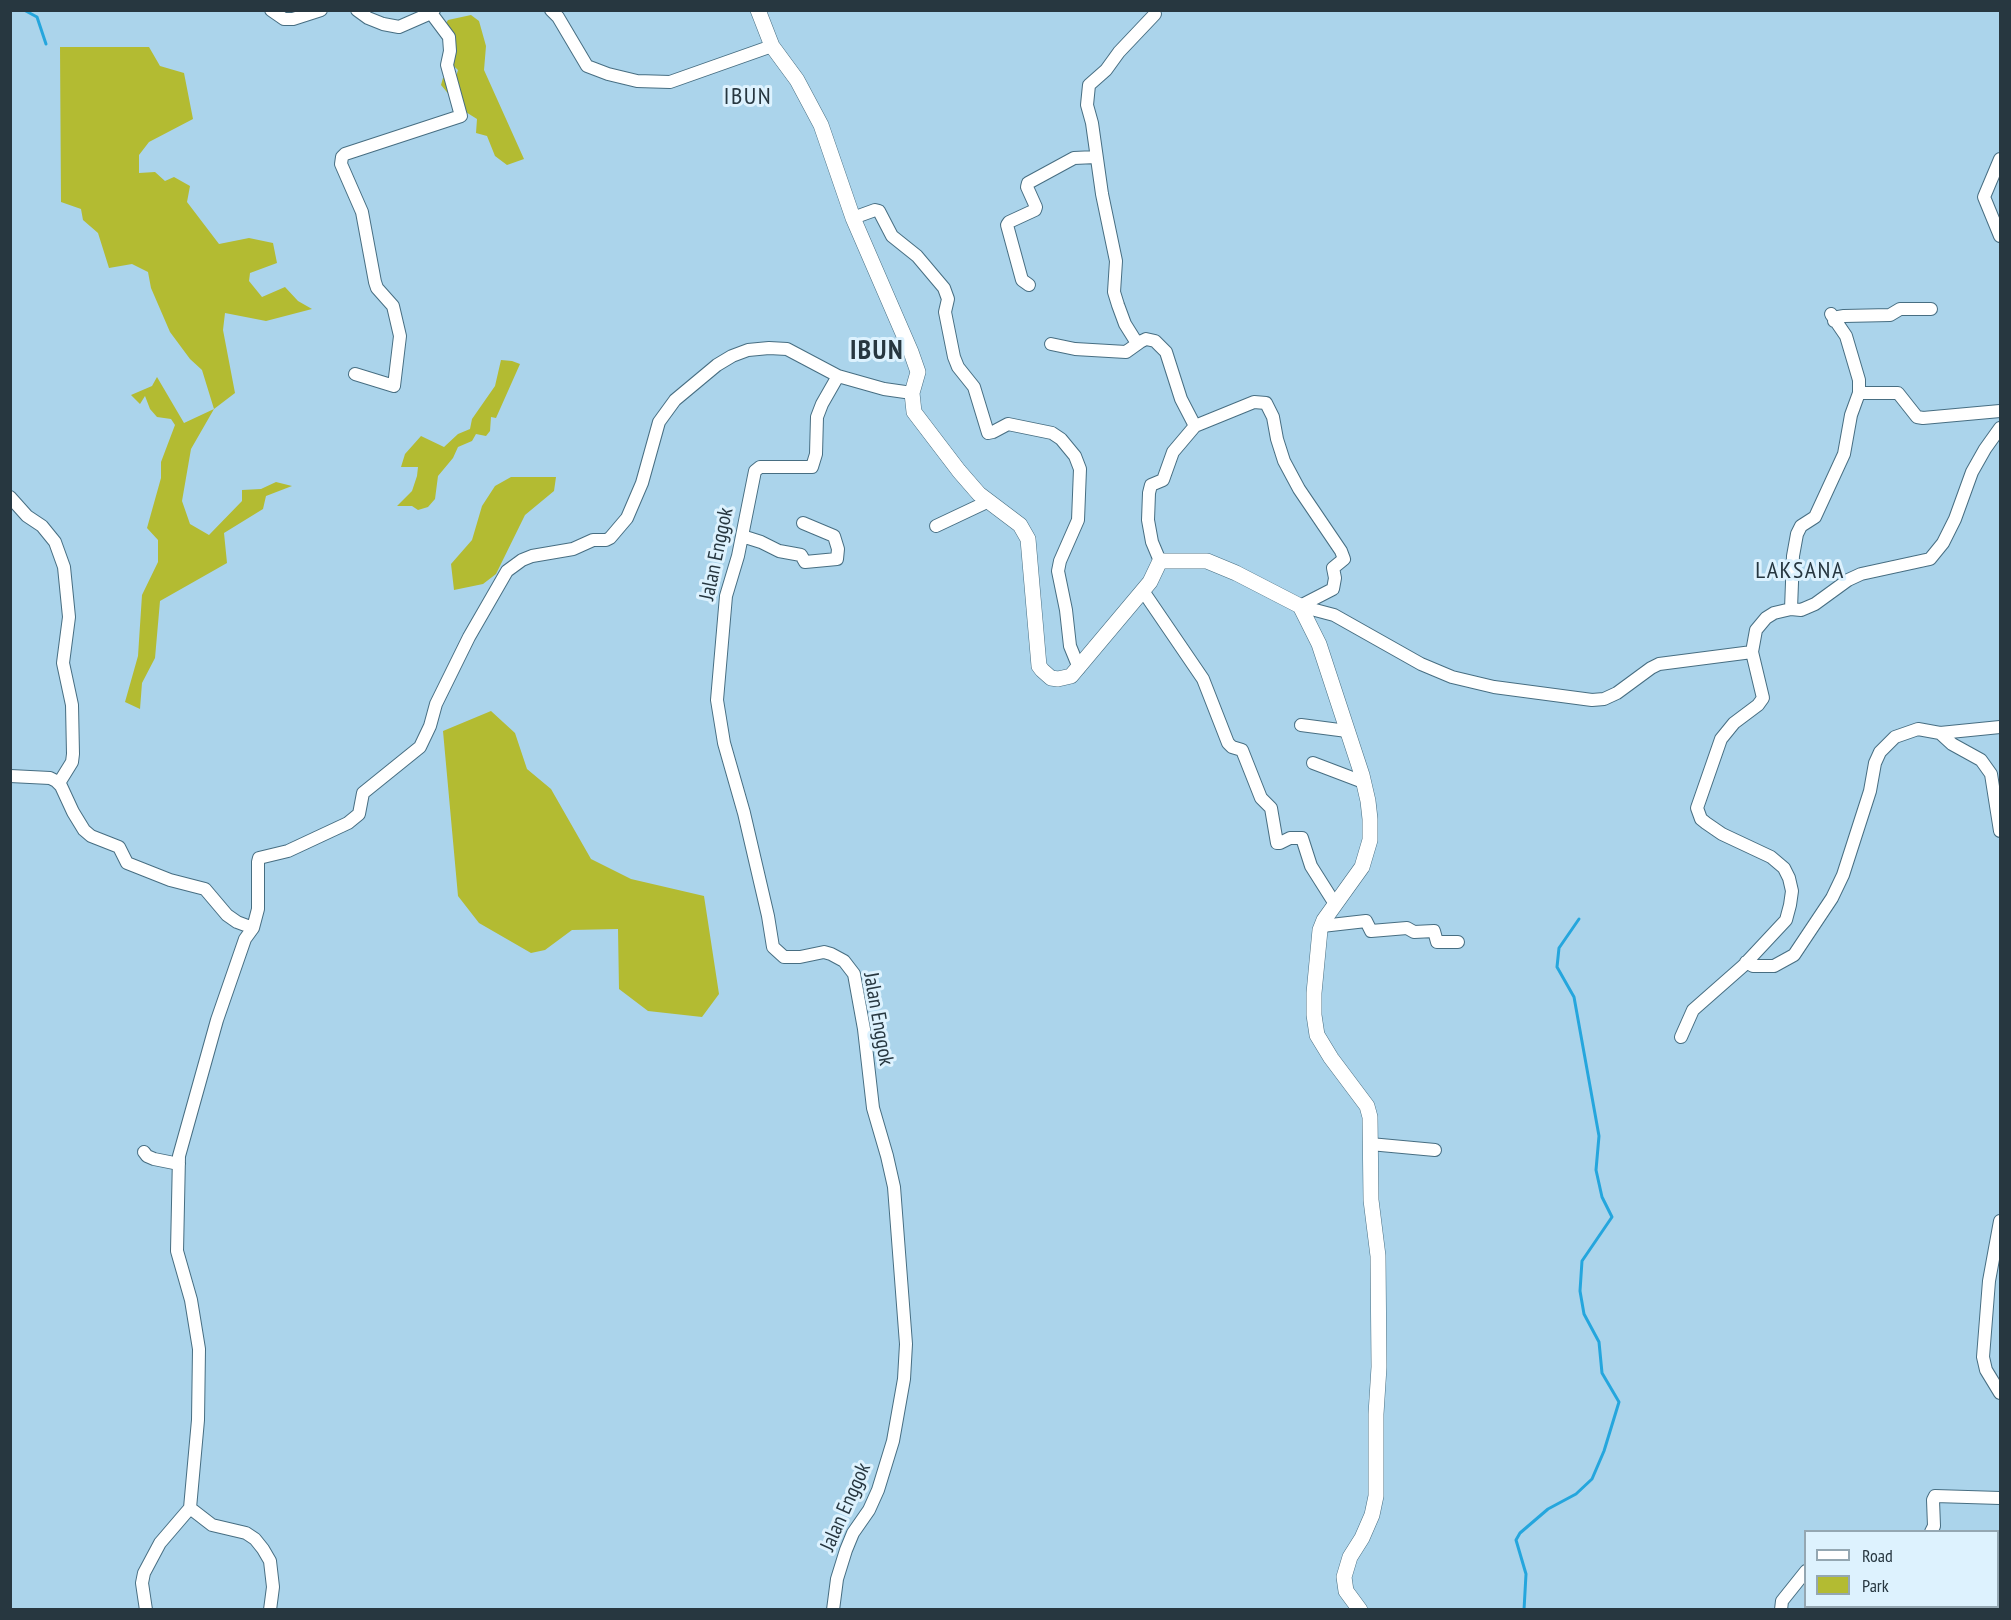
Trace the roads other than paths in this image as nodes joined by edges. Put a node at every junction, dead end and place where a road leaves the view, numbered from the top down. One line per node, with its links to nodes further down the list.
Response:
1 (271, 10): 2 (street)
2 (321, 10)
3 (357, 10): 6 (street)
4 (551, 10): 8 (street)
5 (758, 10): 8 (main road)
6 (433, 12): 17 (street)
7 (1155, 14): 9 (street)
8 (772, 46): 11 (main road)
9 (1096, 157): 13 (street); 15 (street)
10 (2001, 159): 12 (street)
11 (853, 218): 19 (main road); 34 (street)
12 (2001, 236)
13 (1029, 285)
14 (1931, 309): 20 (street)
15 (1140, 342): 16 (street); 22 (street)
16 (1051, 344)
17 (354, 374)
18 (838, 376): 19 (street); 28 (street, Jalan Enggok); 46 (street)
19 (912, 393): 25 (main road)
20 (1859, 393): 21 (street); 32 (street)
21 (2001, 411)
22 (1196, 426): 29 (street); 31 (street)
23 (2001, 428): 32 (street)
24 (10, 497): 42 (street)
25 (989, 501): 27 (street); 34 (main road)
26 (803, 523): 28 (street)
27 (936, 526)
28 (742, 536): 62 (street, Jalan Enggok)
29 (1160, 561): 30 (main road); 31 (main road)
30 (1143, 591): 34 (main road); 44 (street)
31 (1300, 606): 33 (street); 37 (main road)
32 (1791, 609): 33 (street)
33 (1752, 652): 48 (street)
34 (1079, 668)
35 (1302, 725): 37 (street)
36 (2001, 727): 38 (street)
37 (1347, 731): 41 (main road)
38 (1940, 732): 43 (street); 48 (street)
39 (1313, 763): 41 (street)
40 (10, 776): 42 (street)
41 (1363, 782): 44 (main road)
42 (58, 783): 46 (street)
43 (2001, 831)
44 (1335, 904): 45 (main road)
45 (1322, 926): 47 (street); 50 (main road)
46 (253, 928): 53 (street)
47 (1458, 942)
48 (1746, 962): 49 (street)
49 (1681, 1037)
50 (1370, 1144): 51 (street); 63 (main road)
51 (1435, 1150)
52 (144, 1152): 53 (street)
53 (179, 1164): 57 (street)
54 (2001, 1221): 55 (street)
55 (2001, 1393)
56 (2001, 1498): 58 (street)
57 (189, 1508): 60 (street); 61 (street)
58 (1932, 1530)
59 (1804, 1574): 64 (street)
60 (146, 1610)
61 (270, 1610)
62 (833, 1610)
63 (1360, 1610)
64 (1781, 1610)

